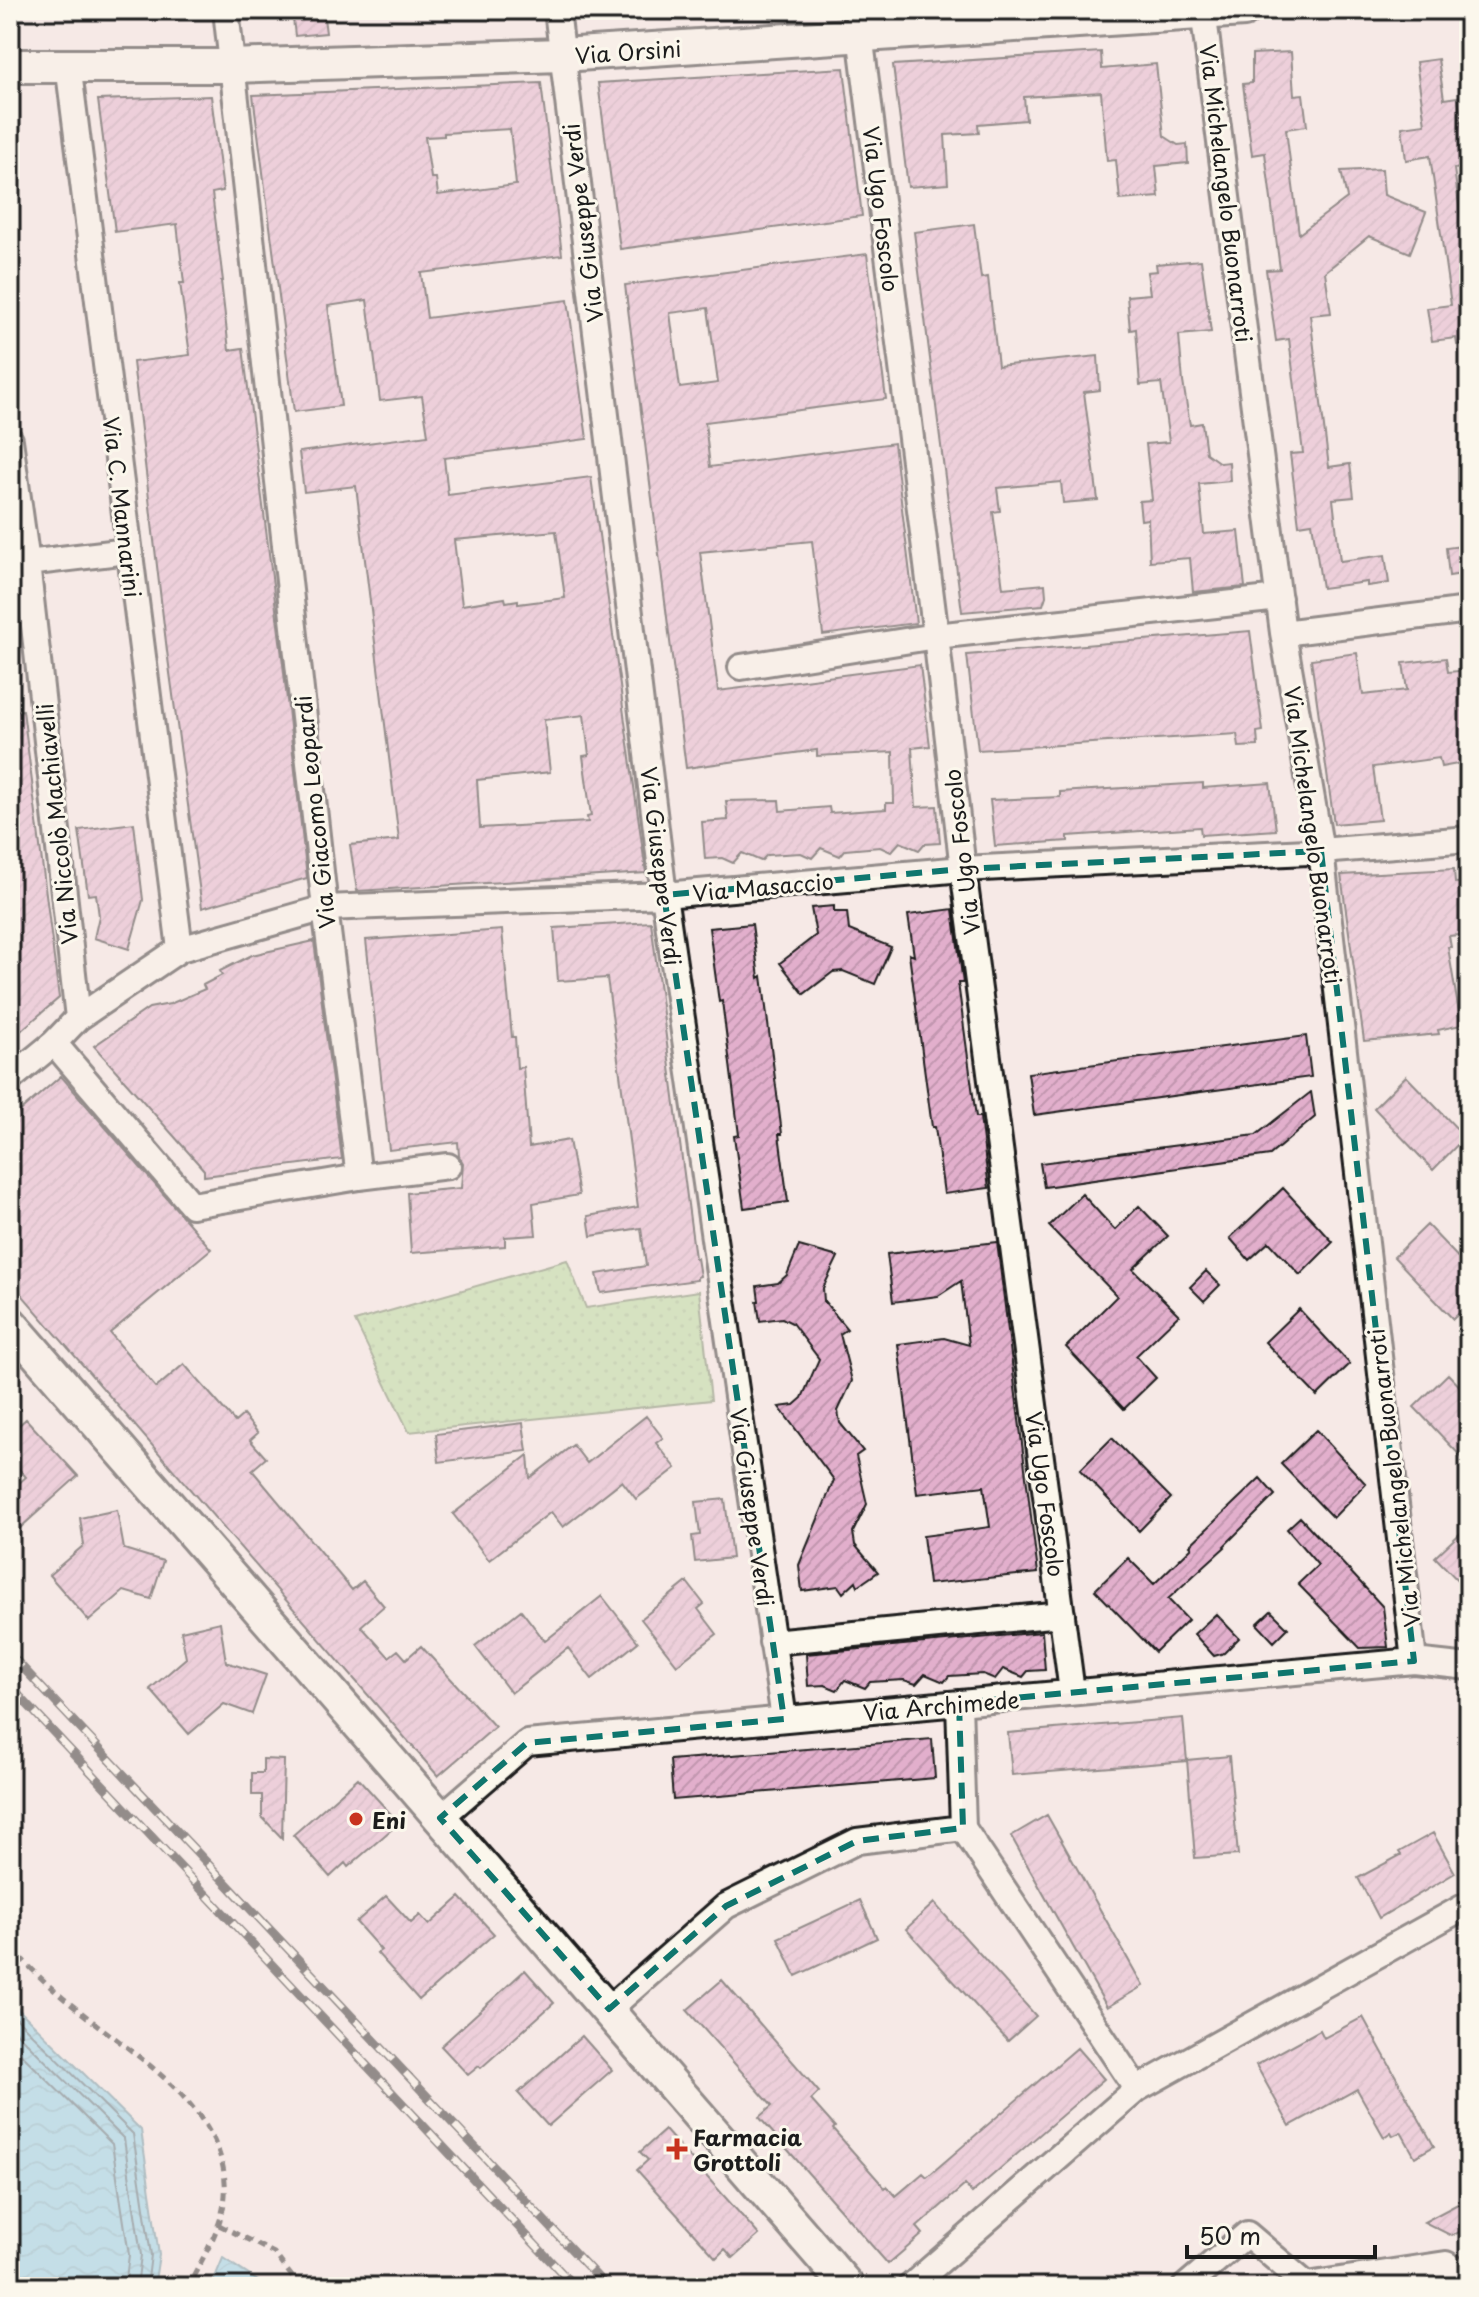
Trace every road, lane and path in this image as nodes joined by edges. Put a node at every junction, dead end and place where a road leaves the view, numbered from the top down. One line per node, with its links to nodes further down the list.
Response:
1 (226, 10): 9 (street, Via Giacomo Leopardi)
2 (557, 10): 6 (street, Via Giuseppe Verdi)
3 (1244, 10): 4 (main road, Via Orsini)
4 (1203, 11): 5 (main road, Via Orsini); 13 (street, Via Michelangelo Buonarroti)
5 (859, 22): 6 (main road, Via Orsini); 16 (street, Via Ugo Foscolo)
6 (562, 55): 9 (main road, Via Orsini); 21 (street, Via Giuseppe Verdi)
7 (68, 64): 8 (main road, Via Orsini); 9 (main road, Via Orsini); 11 (street, Via C. Mannarini)
8 (10, 66)
9 (231, 66): 22 (street, Via Giacomo Leopardi)
10 (10, 440): 12 (street, Via Niccolò Machiavelli)
11 (128, 551): 12 (street); 23 (street, Via C. Mannarini)
12 (18, 560): 24 (street, Via Niccolò Machiavelli)
13 (1279, 598): 15 (street, Via Michelangelo Buonarroti); 16 (street)
14 (1469, 610): 15 (street)
15 (1283, 633): 19 (street, Via Michelangelo Buonarroti)
16 (936, 636): 17 (street); 20 (street, Via Ugo Foscolo)
17 (741, 667)
18 (1469, 839): 19 (street, Via Masaccio)
19 (1321, 851): 20 (street, Via Masaccio); 32 (street, Via Michelangelo Buonarroti)
20 (963, 869): 21 (street, Via Masaccio); 30 (street, Via Ugo Foscolo)
21 (664, 895): 22 (street, Via Masaccio); 31 (street, Via Giuseppe Verdi)
22 (325, 908): 23 (street, Via Masaccio); 28 (street, Via Giacomo Leopardi)
23 (180, 949): 24 (street, Via Masaccio)
24 (78, 1018): 25 (street, Via Masaccio)
25 (54, 1043): 26 (street, Via Masaccio); 28 (street)
26 (10, 1079)
27 (448, 1166): 28 (street)
28 (359, 1177)
29 (10, 1323): 37 (main road)
30 (1062, 1614): 31 (street); 34 (street, Via Ugo Foscolo)
31 (772, 1642): 36 (street, Via Giuseppe Verdi)
32 (1414, 1661): 33 (street, Via Archimede); 34 (street, Via Archimede)
33 (1469, 1667)
34 (1072, 1692): 35 (street, Via Archimede)
35 (959, 1703): 36 (street, Via Archimede); 38 (street)
36 (784, 1719): 37 (street, Via Archimede)
37 (440, 1818): 41 (main road)
38 (963, 1828): 41 (street); 42 (street)
39 (1469, 1904): 42 (street)
40 (10, 1946): 43 (path)
41 (609, 2009): 48 (main road)
42 (1137, 2089): 49 (street)
43 (219, 2225): 45 (path); 47 (path)
44 (1469, 2277): 46 (street)
45 (189, 2285)
46 (1308, 2286): 50 (street)
47 (300, 2287)
48 (848, 2287)
49 (910, 2287)
50 (1185, 2287)

